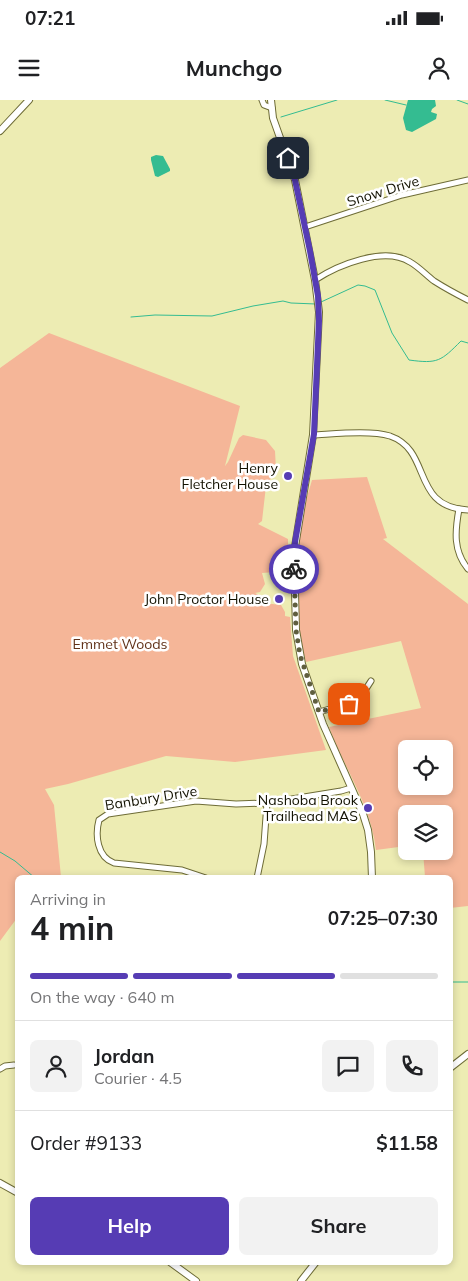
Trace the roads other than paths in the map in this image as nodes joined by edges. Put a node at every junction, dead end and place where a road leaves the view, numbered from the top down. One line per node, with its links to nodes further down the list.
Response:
1 (29, 100): 5 (main road)
2 (262, 100): 4 (street)
3 (271, 100): 4 (main road)
4 (272, 108): 7 (main road)
5 (0, 130)
6 (468, 180): 7 (street, Snow Drive)
7 (305, 227): 8 (main road)
8 (315, 280): 9 (street); 10 (main road)
9 (468, 300)
10 (314, 434): 11 (street); 15 (main road)
11 (459, 510): 12 (street); 13 (street)
12 (468, 510)
13 (468, 568)
14 (371, 681): 15 (street)
15 (319, 712): 16 (main road)
16 (351, 788): 17 (street, Banbury Drive); 20 (main road)
17 (266, 803): 18 (street, Banbury Drive); 19 (street)
18 (197, 875)
19 (258, 875)
20 (372, 875)
21 (468, 1054): 23 (main road)
22 (14, 1065): 24 (street)
23 (453, 1066)
24 (0, 1070)
25 (0, 1183): 26 (main road)
26 (15, 1191)
27 (174, 1265): 29 (main road)
28 (314, 1265): 30 (main road)
29 (196, 1281)
30 (301, 1281)

